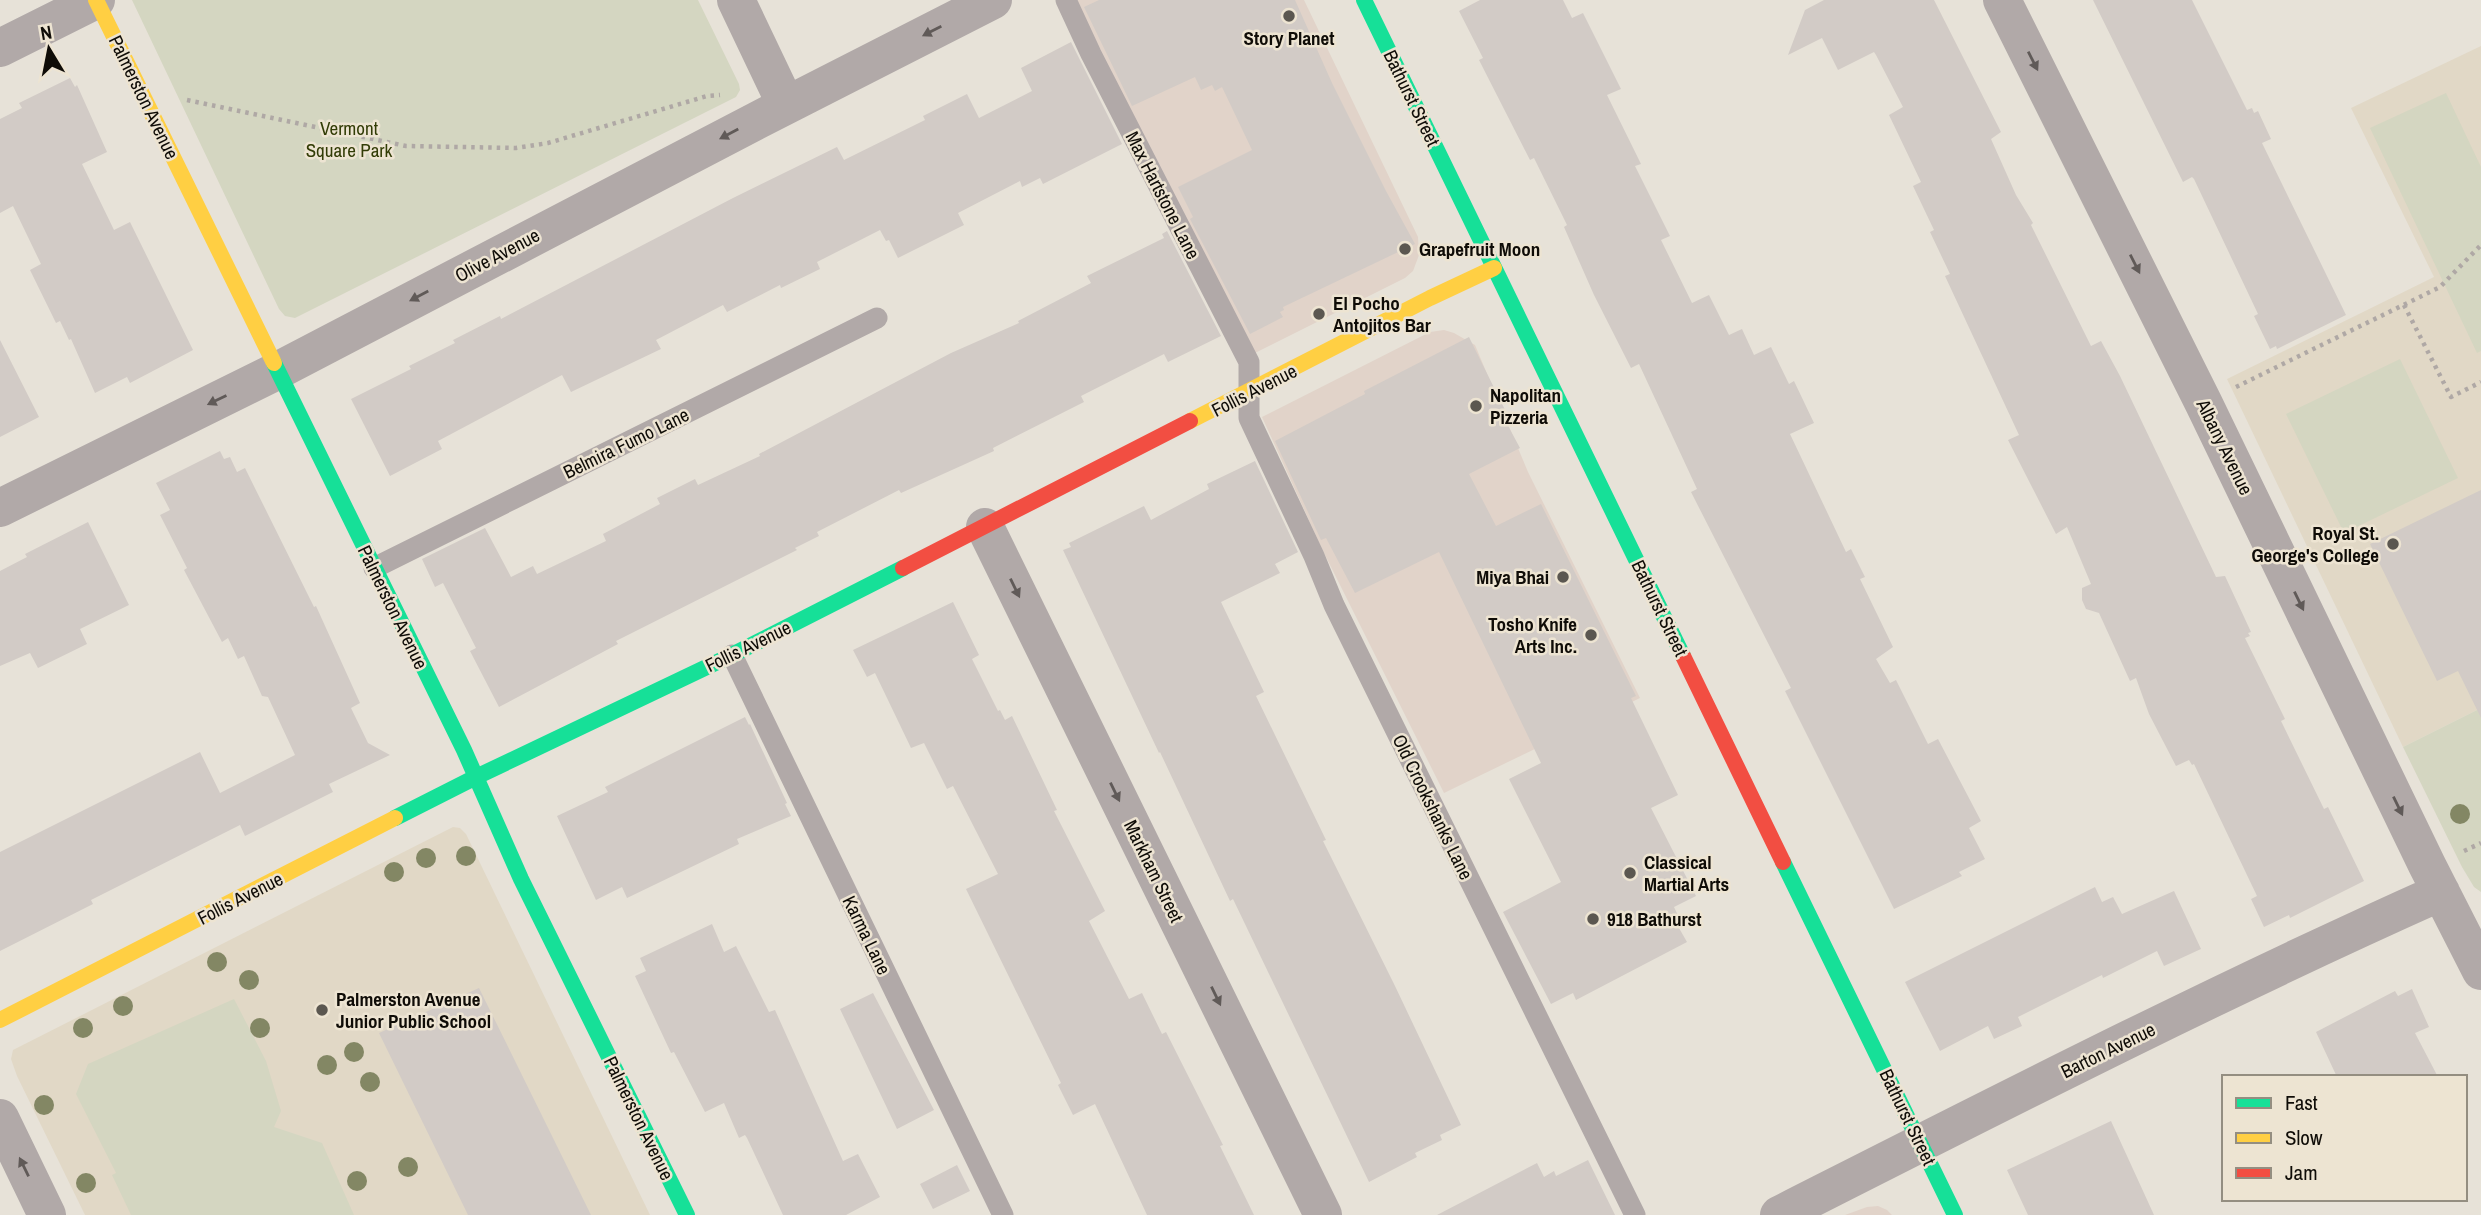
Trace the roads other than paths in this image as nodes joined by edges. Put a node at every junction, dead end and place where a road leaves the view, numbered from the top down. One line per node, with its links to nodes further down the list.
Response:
1 (96, 0): 7 (street); 11 (street, Palmerston Avenue)
2 (736, 0): 8 (street)
3 (993, 0): 8 (street, Olive Avenue, one-way to 8)
4 (1066, 0): 12 (lane, Max Hartstone Lane)
5 (1364, 0): 9 (street, Bathurst Street)
6 (2002, 0): 18 (street, Albany Avenue, one-way to 18)
7 (0, 47)
8 (786, 105): 11 (street, Olive Avenue, one-way to 11)
9 (1494, 268): 12 (street, Follis Avenue); 22 (street, Bathurst Street)
10 (877, 318): 15 (lane, Belmira Fumo Lane)
11 (278, 371): 13 (street, Olive Avenue, one-way to 13); 15 (street, Palmerston Avenue)
12 (1249, 393): 14 (street, Follis Avenue); 27 (lane, Old Crookshanks Lane)
13 (0, 508)
14 (985, 527): 16 (street, Follis Avenue); 26 (street, Markham Street, one-way to 26)
15 (374, 568): 17 (street, Palmerston Avenue)
16 (732, 655): 17 (street, Follis Avenue); 25 (lane, Karma Lane)
17 (476, 777): 20 (street, Follis Avenue); 24 (street, Palmerston Avenue)
18 (2441, 892): 19 (street, Albany Avenue); 22 (street, Barton Avenue)
19 (2479, 963)
20 (0, 1020)
21 (0, 1118): 23 (street, one-way to 21)
22 (1920, 1144): 28 (street, Barton Avenue); 29 (street, Bathurst Street)
23 (47, 1215)
24 (687, 1215)
25 (1003, 1215)
26 (1323, 1215)
27 (1635, 1215)
28 (1779, 1215)
29 (1955, 1215)

